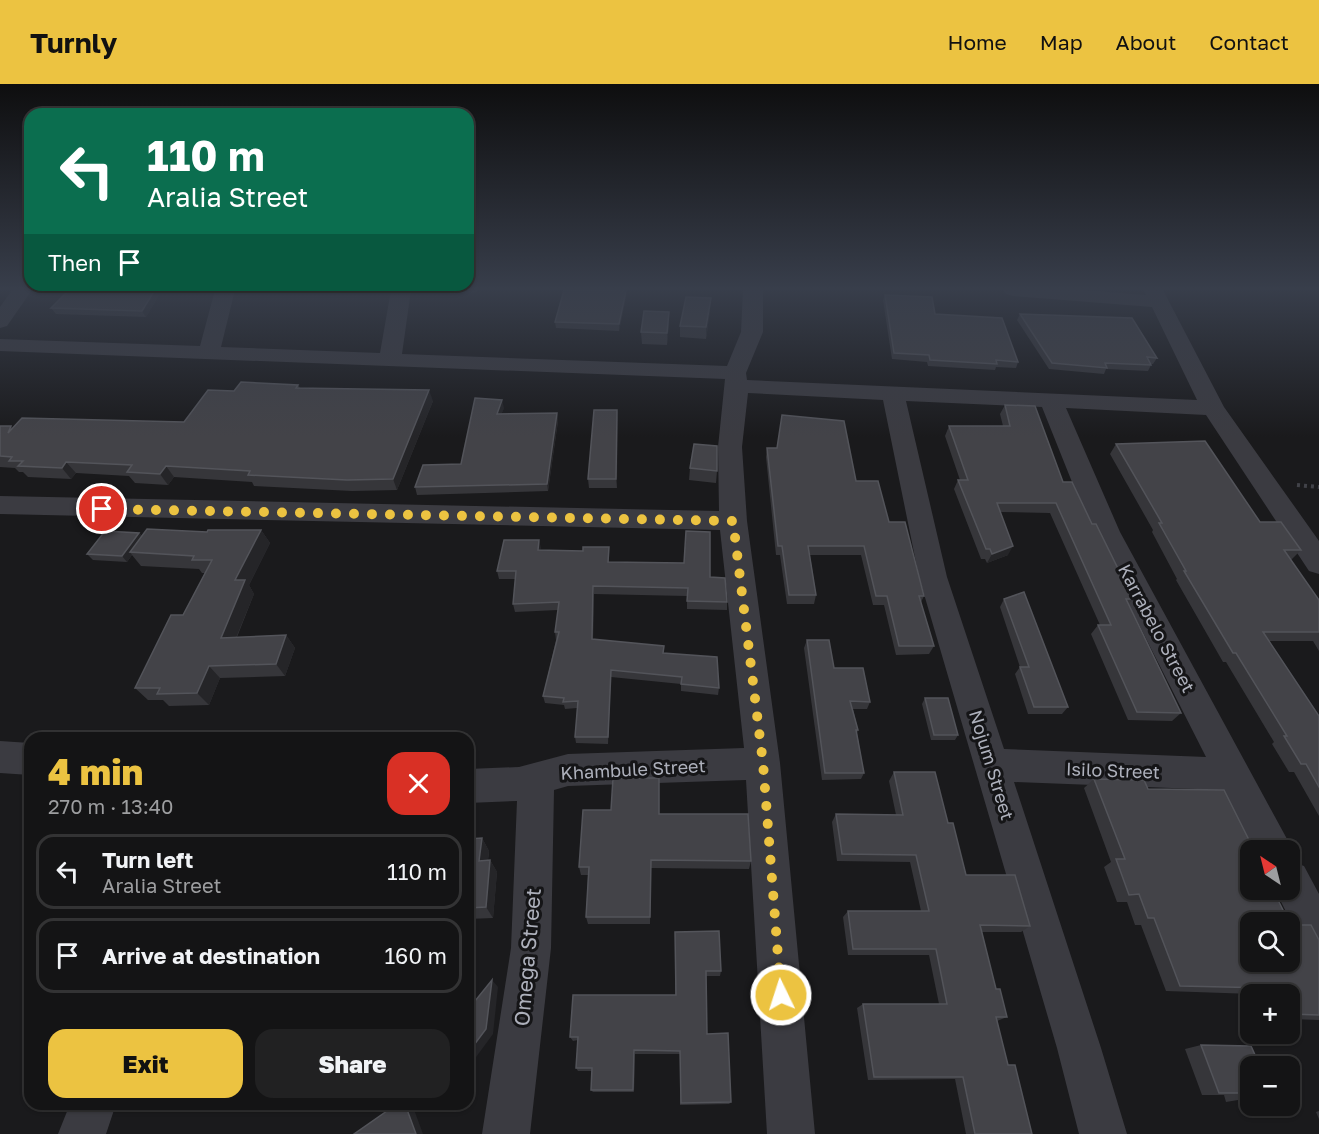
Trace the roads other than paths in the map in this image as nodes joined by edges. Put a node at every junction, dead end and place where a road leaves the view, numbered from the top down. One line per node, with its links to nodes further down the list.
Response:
1 (213, 339): 6 (street)
2 (393, 339): 7 (street)
3 (750, 339): 8 (street)
4 (1178, 339): 11 (street)
5 (0, 345): 6 (street)
6 (209, 353): 7 (street)
7 (390, 360): 8 (street)
8 (736, 380): 9 (street); 13 (street)
9 (892, 393): 10 (street); 18 (street, Nojum Street)
10 (1051, 400): 11 (street); 19 (street, Karrabelo Street)
11 (1213, 408): 14 (street)
12 (0, 505): 13 (street)
13 (733, 521): 17 (street)
14 (1319, 563)
15 (0, 757): 16 (street)
16 (24, 759)
17 (763, 763): 20 (street, Khambule Street); 28 (street)
18 (993, 765): 19 (street, Isilo Street); 29 (street, Nojum Street)
19 (1234, 774): 22 (street, Karrabelo Street)
20 (537, 780): 21 (street, Khambule Street); 27 (street, Omega Street)
21 (474, 786)
22 (1269, 840)
23 (1300, 899): 24 (street)
24 (1319, 935)
25 (91, 1110): 26 (street)
26 (82, 1134)
27 (506, 1134)
28 (791, 1134)
29 (1103, 1134)

